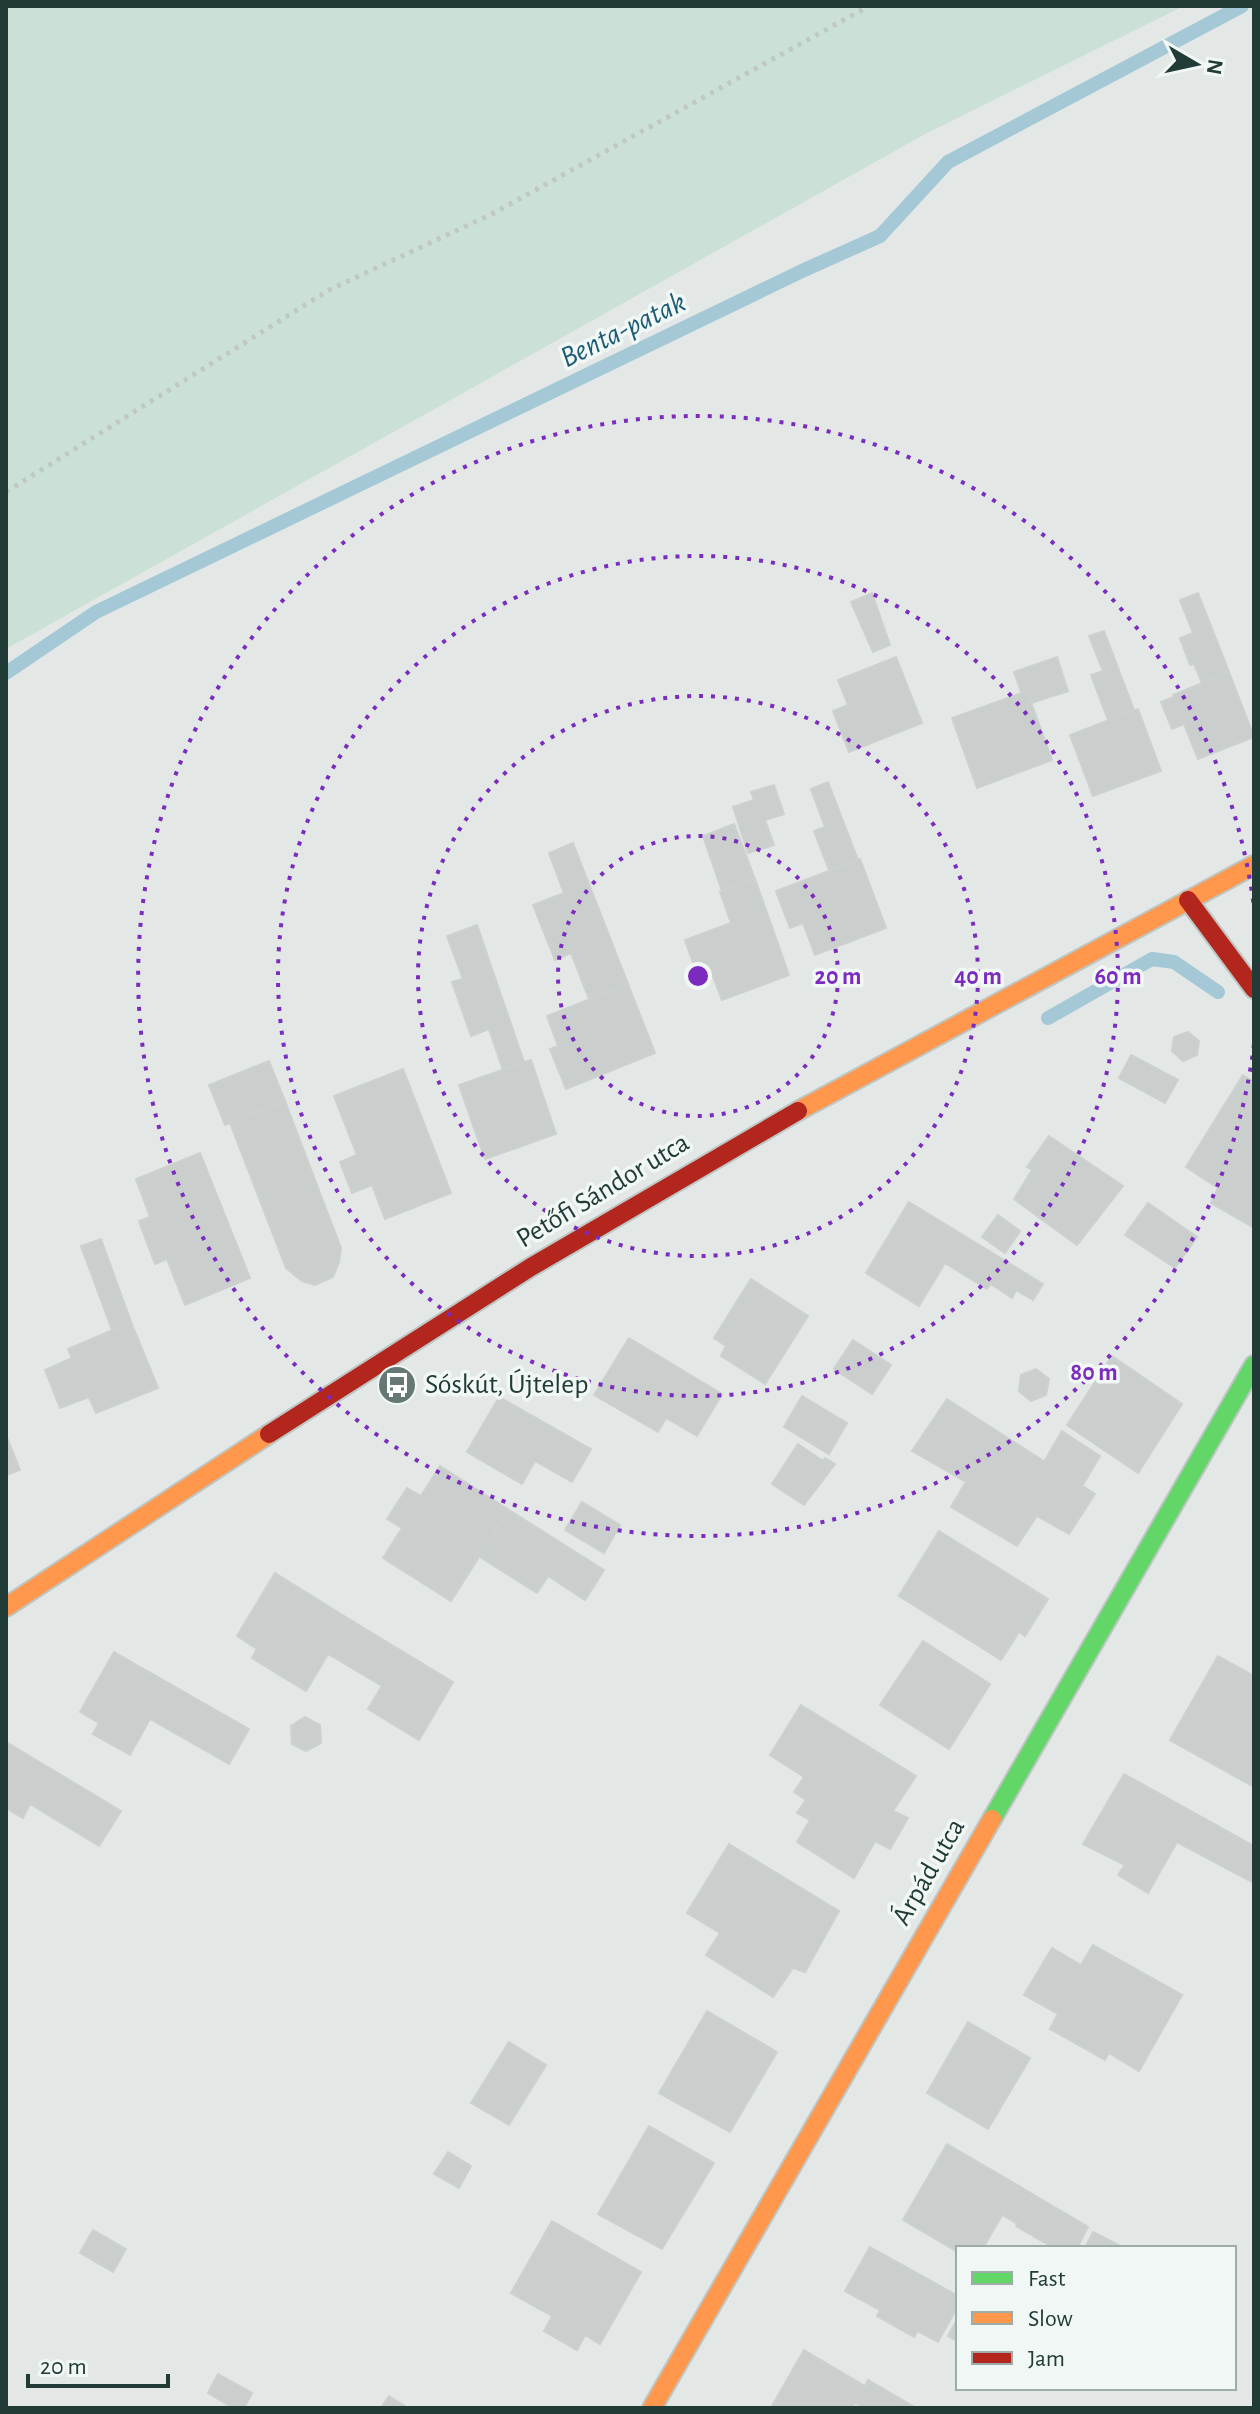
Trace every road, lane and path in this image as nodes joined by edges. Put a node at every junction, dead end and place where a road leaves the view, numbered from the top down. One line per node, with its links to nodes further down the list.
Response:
1 (869, 6): 2 (path)
2 (6, 492)
3 (1254, 865): 4 (main road, Petőfi Sándor utca)
4 (1188, 900): 5 (main road); 7 (main road, Petőfi Sándor utca)
5 (1254, 989)
6 (1254, 1365): 8 (main road, Árpád utca)
7 (6, 1607)
8 (652, 2408)

